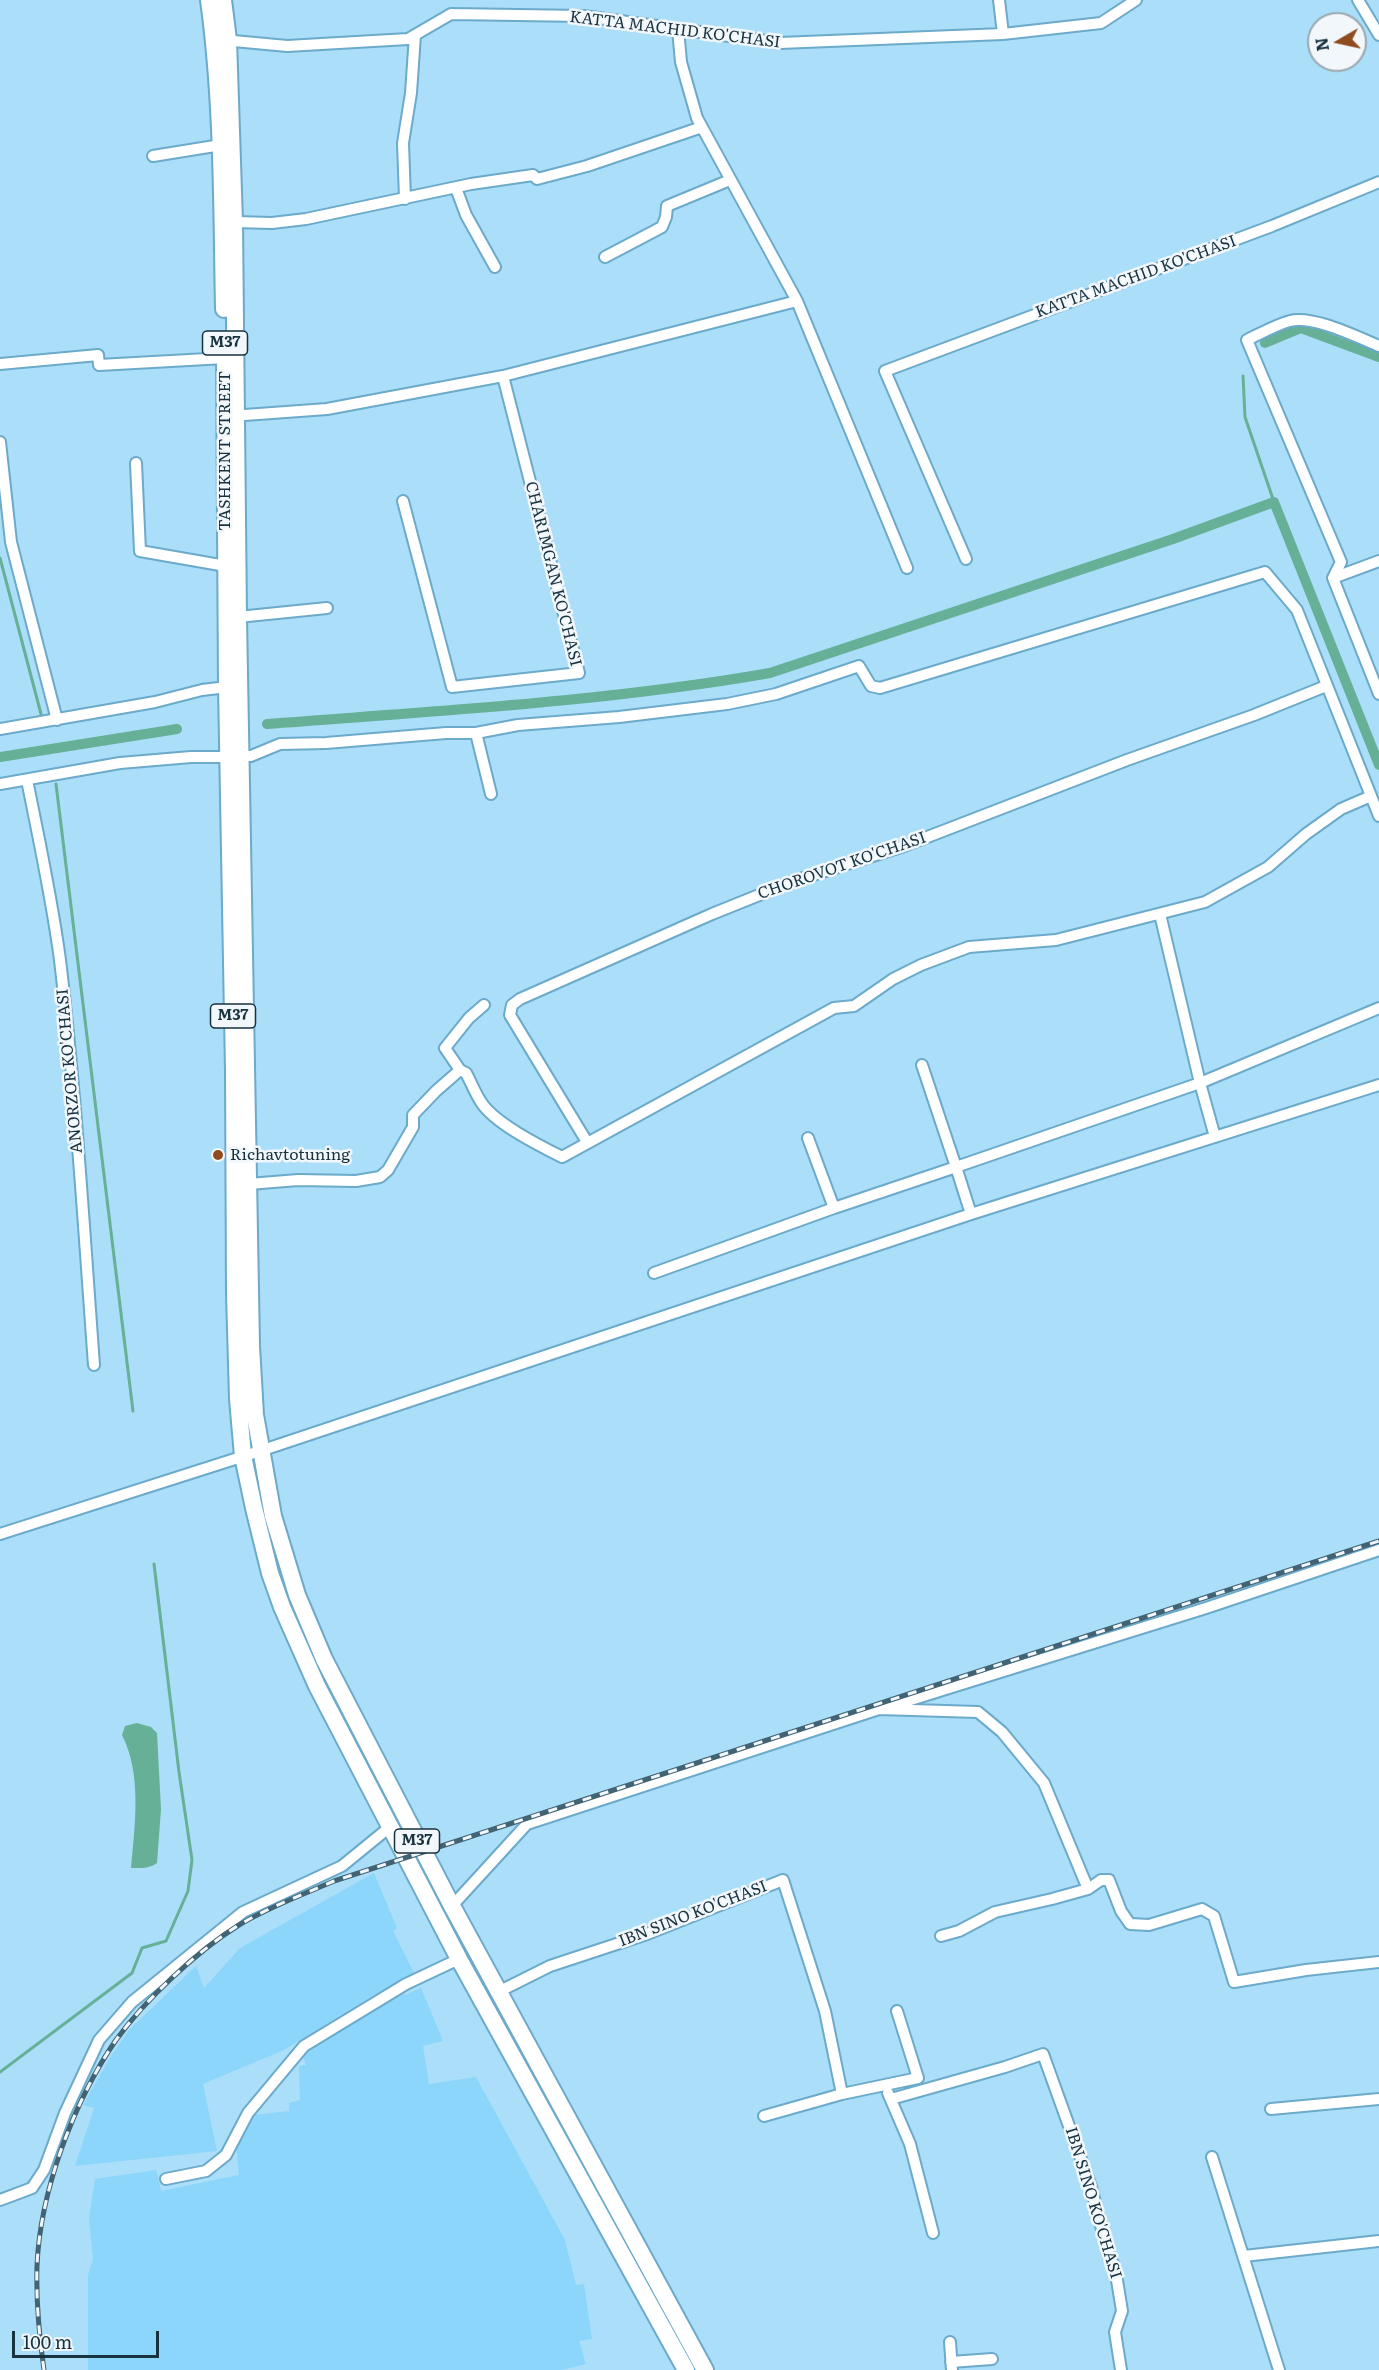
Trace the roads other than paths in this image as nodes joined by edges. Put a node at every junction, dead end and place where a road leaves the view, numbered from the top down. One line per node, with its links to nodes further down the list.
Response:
1 (209, 0): 10 (highway, TASHKENT STREET / M37)
2 (223, 0): 10 (highway, TASHKENT STREET / M37)
3 (999, 0): 7 (street)
4 (1136, 0): 7 (street, KATTA MACHID KO'CHASI)
5 (1358, 0): 9 (street)
6 (678, 29): 7 (street, KATTA MACHID KO'CHASI); 8 (street, KATTA MACHID KO'CHASI); 11 (street)
7 (1003, 34)
8 (415, 35): 10 (street, KATTA MACHID KO'CHASI); 17 (street)
9 (1379, 35)
10 (221, 40): 12 (highway, TASHKENT STREET / M37); 18 (highway, TASHKENT STREET / M37)
11 (702, 127): 14 (street); 16 (street)
12 (221, 145): 13 (street); 23 (highway, TASHKENT STREET / M37)
13 (153, 156)
14 (730, 180): 19 (street); 21 (street)
15 (1379, 182): 30 (street, KATTA MACHID KO'CHASI)
16 (456, 188): 17 (street); 20 (street)
17 (405, 199): 18 (street)
18 (234, 222): 26 (highway, TASHKENT STREET / M37)
19 (605, 256)
20 (495, 267)
21 (797, 301): 25 (street); 33 (street)
22 (1379, 346): 34 (street)
23 (225, 358): 24 (street); 26 (highway, TASHKENT STREET / M37)
24 (0, 364)
25 (503, 376): 26 (street); 29 (street, CHARIMGAN KO'CHASI)
26 (231, 416): 32 (highway, TASHKENT STREET / M37); 36 (highway, TASHKENT STREET / M37)
27 (0, 442): 41 (street)
28 (136, 463): 32 (street)
29 (403, 501)
30 (966, 559)
31 (1379, 561): 34 (street)
32 (226, 566): 38 (highway, TASHKENT STREET / M37)
33 (907, 568)
34 (1333, 578): 39 (street)
35 (327, 608): 36 (street)
36 (238, 617): 38 (highway, TASHKENT STREET / M37)
37 (1326, 686): 43 (street); 48 (street); 59 (street, CHOROVOT KO'CHASI)
38 (233, 687): 41 (street); 44 (highway, M37)
39 (1379, 694)
40 (0, 716): 42 (street)
41 (57, 720): 42 (street)
42 (2, 728)
43 (476, 734): 44 (street); 47 (street)
44 (234, 757): 45 (street); 61 (highway, M37); 67 (highway, M37)
45 (27, 780): 46 (street); 65 (street, ANORZOR KO'CHASI)
46 (0, 784)
47 (491, 794)
48 (1371, 796): 49 (street); 50 (street)
49 (1379, 816)
50 (1160, 914): 55 (street); 59 (street)
51 (484, 1005): 54 (street)
52 (1379, 1008): 55 (street)
53 (922, 1065): 60 (street)
54 (460, 1070): 59 (street); 61 (street)
55 (1200, 1083): 57 (street); 60 (street)
56 (1379, 1085): 57 (street)
57 (1215, 1137): 63 (street)
58 (808, 1138): 62 (street)
59 (587, 1142)
60 (956, 1167): 62 (street); 63 (street)
61 (249, 1184): 66 (highway, M37)
62 (834, 1208): 64 (street)
63 (971, 1214): 66 (street)
64 (654, 1273)
65 (94, 1365)
66 (260, 1451): 67 (street); 73 (highway, M37)
67 (243, 1456): 68 (street); 71 (highway, M37)
68 (0, 1534)
69 (1379, 1550): 70 (street)
70 (879, 1710): 72 (street); 73 (street)
71 (391, 1826): 75 (highway, M37); 89 (street)
72 (1088, 1888): 74 (street); 76 (street)
73 (452, 1906): 77 (highway, M37)
74 (940, 1936)
75 (459, 1959): 80 (highway, M37); 88 (street)
76 (1379, 1962)
77 (498, 1992): 79 (highway, M37); 82 (street, IBN SINO KO'CHASI)
78 (897, 2011): 81 (street)
79 (542, 2072): 80 (highway); 97 (highway, M37)
80 (527, 2081): 96 (highway, M37)
81 (885, 2085): 82 (street); 83 (street)
82 (842, 2094): 86 (street)
83 (891, 2099): 90 (street); 98 (street, IBN SINO KO'CHASI)
84 (1379, 2099): 85 (street)
85 (1271, 2109)
86 (764, 2116)
87 (1212, 2157): 92 (street)
88 (166, 2179)
89 (0, 2200)
90 (933, 2233)
91 (1379, 2241): 92 (street)
92 (1244, 2256): 99 (street)
93 (950, 2342): 95 (street)
94 (992, 2359): 95 (street)
95 (952, 2366)
96 (686, 2370)
97 (705, 2370)
98 (1121, 2370)
99 (1279, 2370)

